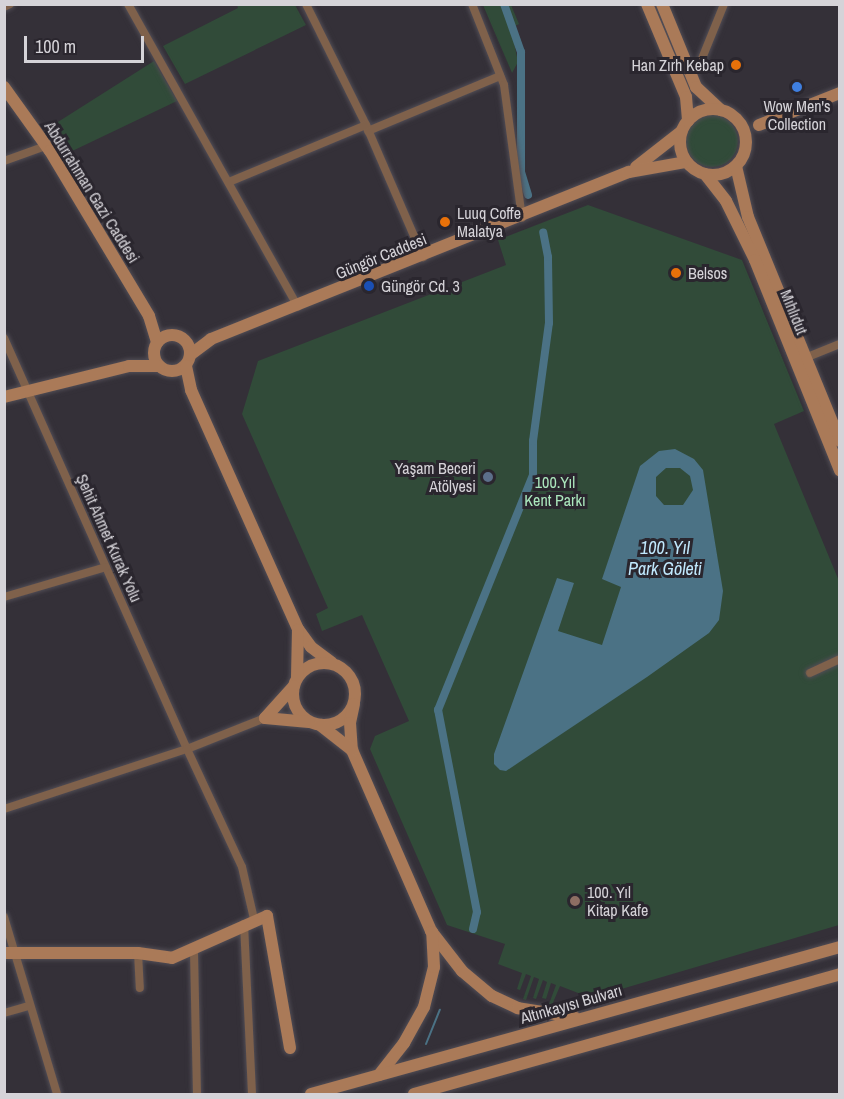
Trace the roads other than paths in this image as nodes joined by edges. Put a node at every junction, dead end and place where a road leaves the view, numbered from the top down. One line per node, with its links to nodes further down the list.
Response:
1 (10, 4): 8 (street)
2 (128, 4): 25 (street)
3 (306, 4): 17 (street)
4 (472, 4): 10 (street)
5 (647, 4): 15 (main road)
6 (662, 4): 9 (main road)
7 (724, 4): 9 (street)
8 (4, 7)
9 (689, 73): 13 (main road)
10 (500, 76): 17 (street); 26 (street)
11 (4, 87): 18 (main road, Abdurrahman Gazi Caddesi)
12 (840, 93): 16 (main road)
13 (722, 111): 14 (main road); 15 (main road)
14 (735, 119): 16 (main road); 19 (main road)
15 (685, 126): 21 (main road); 23 (main road)
16 (759, 126): 19 (main road)
17 (367, 128): 25 (street); 27 (street)
18 (46, 146): 20 (street); 29 (main road, Abdurrahman Gazi Caddesi)
19 (745, 146): 22 (main road)
20 (4, 160)
21 (686, 162): 23 (main road); 24 (main road)
22 (736, 166): 24 (main road); 35 (main road, Mıhlıdut)
23 (629, 172): 26 (main road, Güngör Caddesi)
24 (705, 174): 43 (main road, Mıhlıdut)
25 (229, 182): 28 (street)
26 (522, 218): 27 (main road, Güngör Caddesi)
27 (423, 257): 28 (main road, Güngör Caddesi)
28 (298, 307): 32 (main road, Güngör Caddesi)
29 (149, 316): 30 (main road, Abdurrahman Gazi Caddesi); 34 (main road, Abdurrahman Gazi Caddesi)
30 (178, 337): 32 (main road, Güngör Caddesi); 34 (main road); 36 (main road)
31 (4, 338): 40 (street, Şehit Ahmet Kurak Yolu)
32 (212, 339): 36 (main road, Güngör Caddesi)
33 (840, 344): 35 (street)
34 (156, 346): 37 (main road); 38 (main road, Abdurrahman Gazi Caddesi)
35 (805, 358): 42 (main road, Mıhlıdut)
36 (188, 360): 38 (main road, Güngör Caddesi); 39 (main road)
37 (129, 366): 38 (main road); 40 (main road)
38 (164, 368): 39 (main road)
39 (191, 390): 46 (main road)
40 (29, 392): 41 (main road); 44 (street, Şehit Ahmet Kurak Yolu)
41 (4, 397)
42 (840, 441)
43 (840, 470)
44 (106, 567): 45 (street); 54 (street, Şehit Ahmet Kurak Yolu)
45 (4, 597)
46 (298, 629): 48 (main road); 50 (main road)
47 (840, 659): 49 (street)
48 (332, 663): 50 (main road); 51 (main road)
49 (810, 673)
50 (295, 682): 52 (main road); 53 (main road)
51 (354, 704): 53 (main road); 55 (main road)
52 (265, 718): 53 (main road); 54 (street)
53 (314, 723): 55 (main road)
54 (187, 749): 56 (street); 58 (street, Şehit Ahmet Kurak Yolu)
55 (352, 750): 59 (main road)
56 (4, 809)
57 (4, 917): 61 (street)
58 (249, 922): 63 (main road); 69 (main road); 73 (street, Şehit Ahmet Kurak Yolu)
59 (431, 931): 68 (main road); 70 (main road)
60 (840, 947): 68 (main road, Altınkayısı Bulvarı)
61 (9, 952): 62 (main road); 66 (street)
62 (138, 952): 63 (main road); 65 (street)
63 (194, 952): 72 (street)
64 (840, 974): 75 (main road)
65 (140, 988)
66 (28, 1006): 67 (street); 71 (street)
67 (4, 1013)
68 (578, 1018): 70 (main road, Altınkayısı Bulvarı)
69 (290, 1048)
70 (379, 1075): 74 (main road, Altınkayısı Bulvarı)
71 (57, 1095)
72 (197, 1095)
73 (252, 1095)
74 (311, 1095)
75 (414, 1095)

